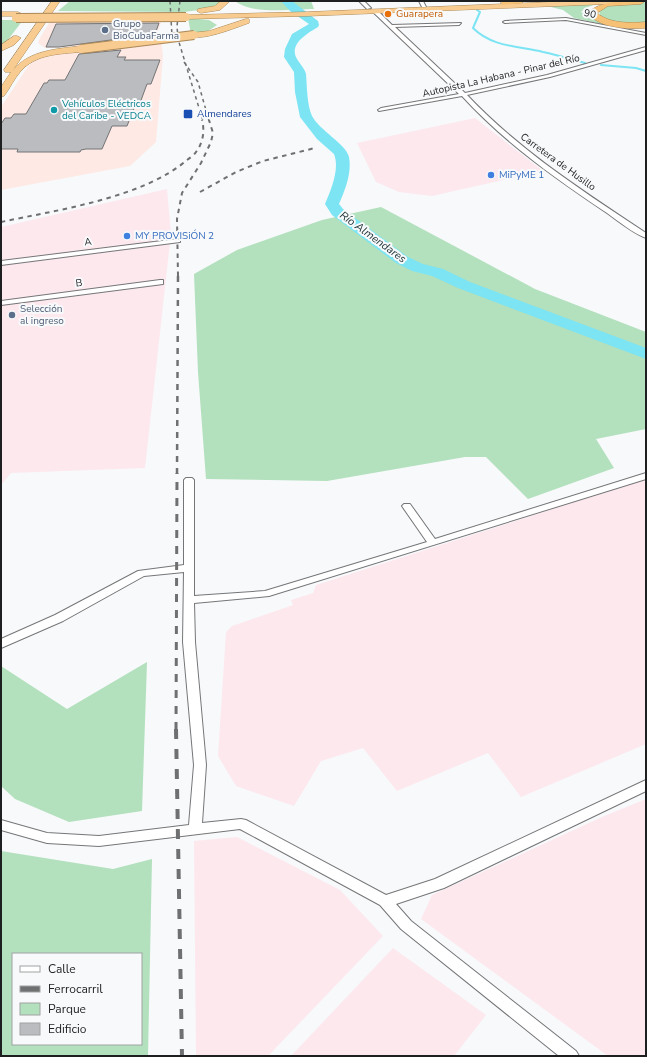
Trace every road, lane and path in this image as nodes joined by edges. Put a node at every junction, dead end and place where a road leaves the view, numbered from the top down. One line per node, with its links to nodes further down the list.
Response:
1 (56, 1): 15 (highway)
2 (65, 1): 15 (highway)
3 (361, 1): 12 (street, Carretera de Husillo)
4 (519, 1): 10 (highway)
5 (546, 1): 10 (highway)
6 (633, 1): 12 (highway)
7 (641, 1): 24 (highway)
8 (230, 2): 18 (highway)
9 (422, 3): 10 (highway); 12 (highway)
10 (505, 3)
11 (241, 8): 14 (highway)
12 (372, 10): 16 (highway); 25 (street, Carretera de Husillo)
13 (38, 11): 31 (highway)
14 (269, 12): 16 (highway); 18 (highway)
15 (48, 13): 26 (highway)
16 (282, 13): 20 (highway); 28 (highway)
17 (1, 14): 19 (highway)
18 (185, 15): 19 (highway, bridge); 20 (highway)
19 (17, 16): 21 (highway)
20 (201, 17): 28 (highway)
21 (1, 18)
22 (505, 22): 27 (street, 90)
23 (459, 24): 25 (street)
24 (646, 25)
25 (391, 26): 34 (street, Carretera de Husillo)
26 (32, 34): 30 (highway); 32 (highway)
27 (646, 34)
28 (194, 35): 30 (highway, bridge)
29 (646, 48): 34 (street, Autopista La Habana - Pinar del Río)
30 (80, 49): 33 (highway)
31 (3, 51)
32 (1, 79)
33 (1, 94)
34 (464, 95): 35 (street, Autopista La Habana - Pinar del Río); 36 (street, Carretera de Husillo)
35 (381, 110)
36 (646, 236)
37 (178, 241): 38 (street, A)
38 (1, 263)
39 (160, 282): 40 (street, B)
40 (1, 303)
41 (646, 476): 44 (street)
42 (189, 480): 45 (street)
43 (407, 506): 44 (street)
44 (433, 543): 46 (street)
45 (188, 568): 46 (street); 47 (street)
46 (189, 600): 50 (street)
47 (1, 644)
48 (646, 785): 51 (street)
49 (1, 825): 50 (street)
50 (195, 829): 51 (street)
51 (385, 901): 52 (street)
52 (571, 1056)

